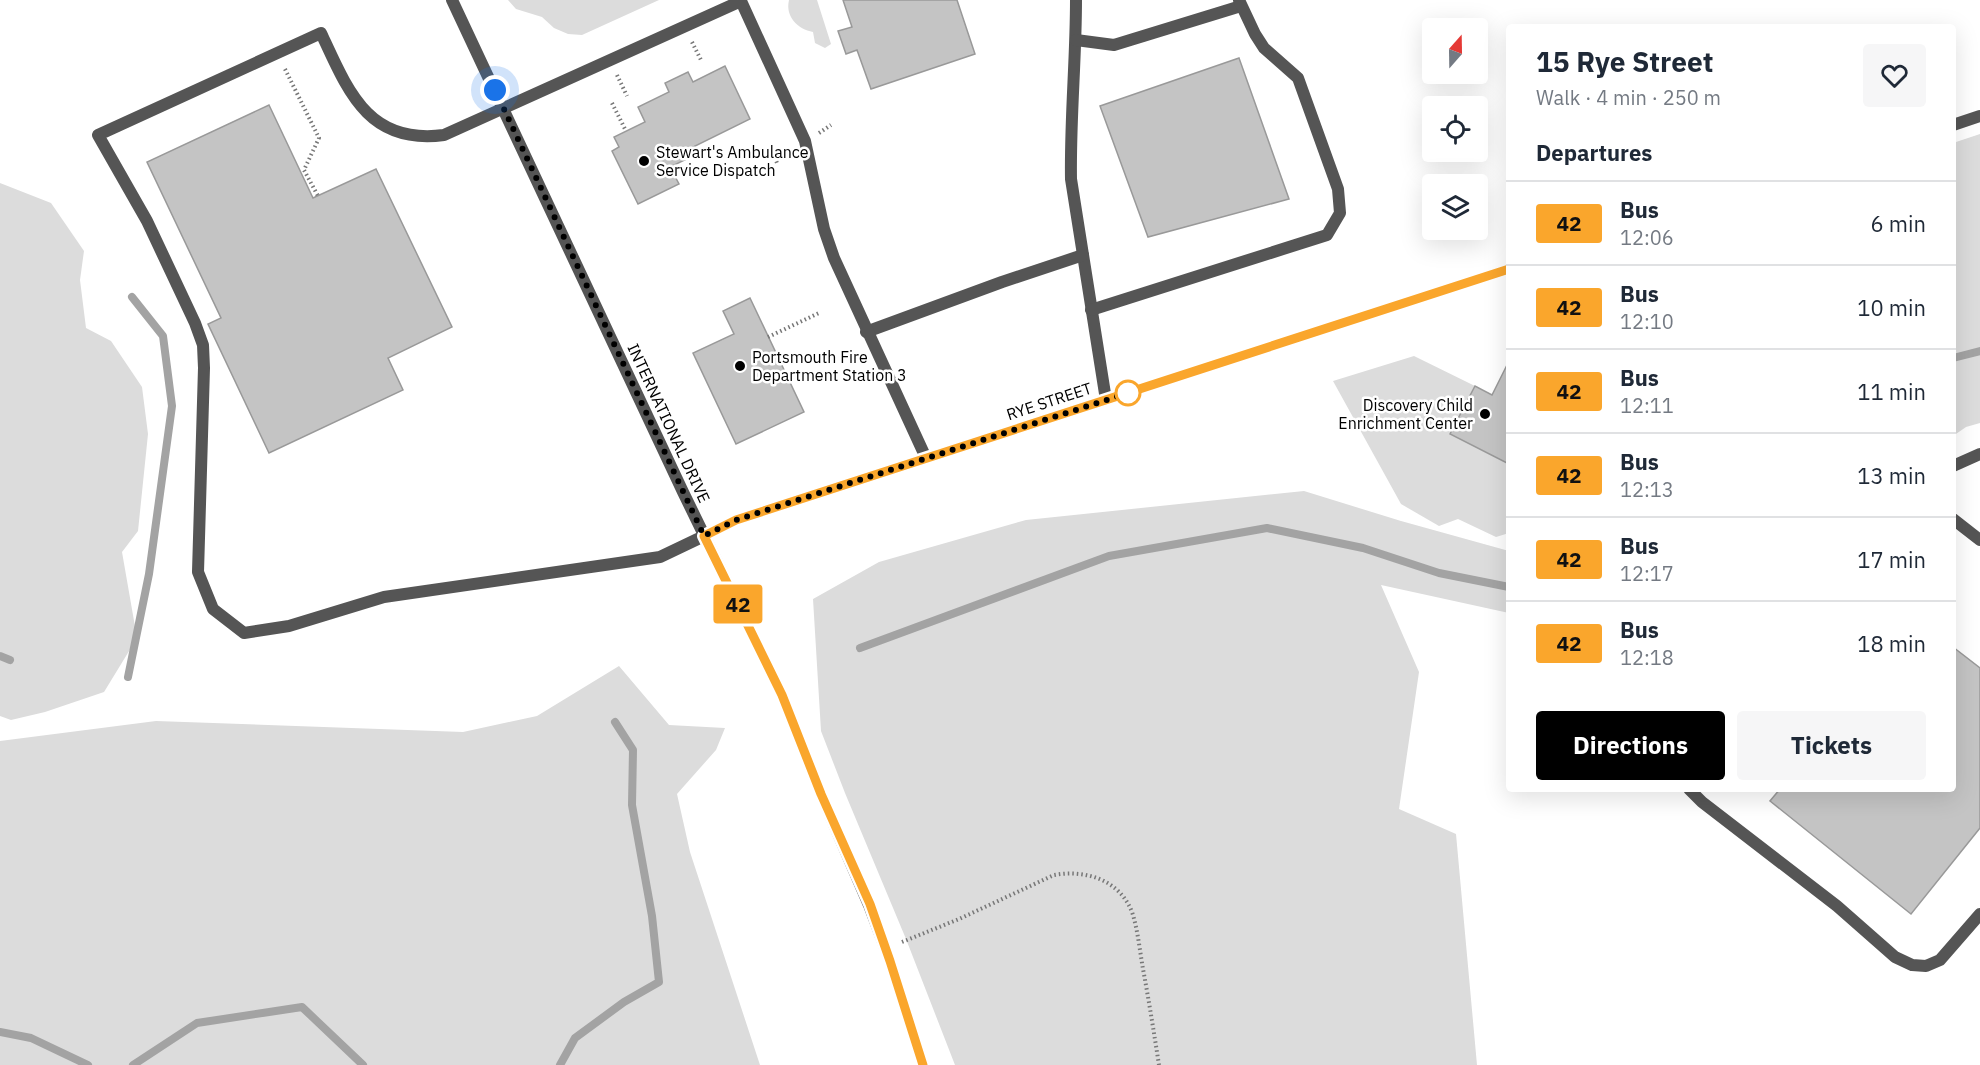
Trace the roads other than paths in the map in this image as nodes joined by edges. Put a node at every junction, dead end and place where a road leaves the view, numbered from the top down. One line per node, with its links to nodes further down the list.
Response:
1 (452, 0): 5 (street, INTERNATIONAL DRIVE)
2 (1076, 0): 4 (street)
3 (1240, 3): 4 (street); 10 (street)
4 (1076, 40): 8 (street)
5 (504, 108): 11 (street); 17 (street, INTERNATIONAL DRIVE); 17 (street, RYE STREET)
6 (1980, 116): 7 (street)
7 (1956, 124)
8 (1083, 255): 10 (street); 11 (street)
9 (1506, 270): 12 (street, RYE STREET)
10 (1091, 310): 12 (street)
11 (866, 332): 14 (street)
12 (1106, 400): 14 (street, RYE STREET)
13 (1980, 454): 15 (street)
14 (926, 458): 17 (street, RYE STREET)
15 (1956, 465)
16 (1956, 521): 18 (street)
17 (704, 536): 21 (street, INTERNATIONAL DRIVE)
18 (1980, 540)
19 (1692, 792): 20 (street)
20 (1980, 914)
21 (923, 1065)

